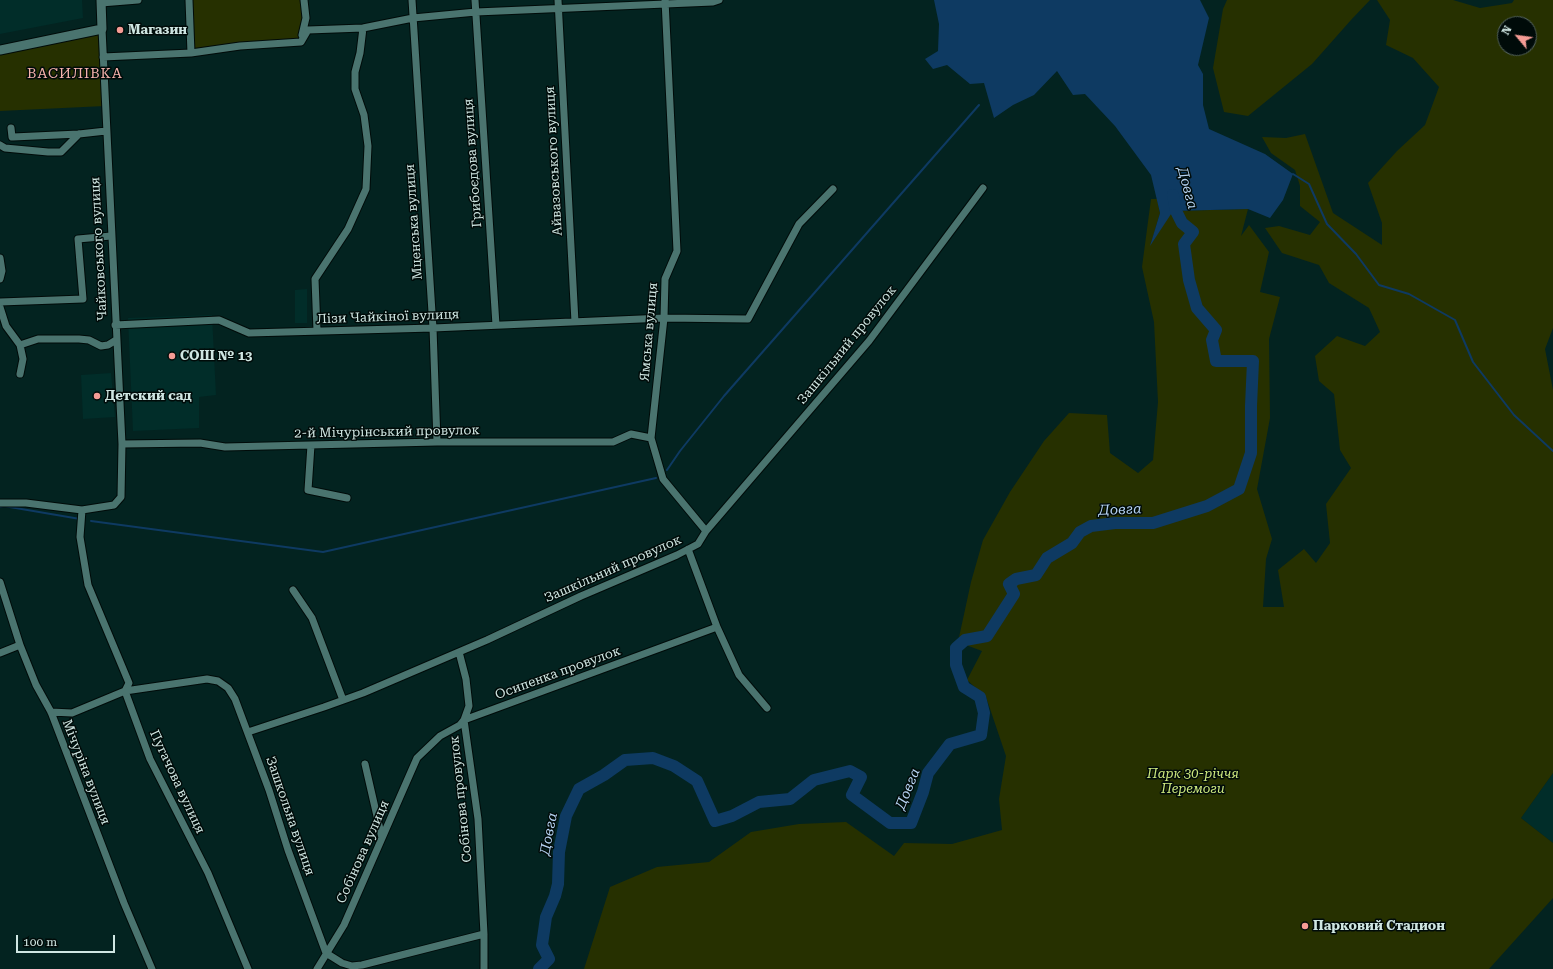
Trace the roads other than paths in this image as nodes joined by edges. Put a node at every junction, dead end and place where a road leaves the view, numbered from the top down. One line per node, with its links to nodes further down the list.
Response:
1 (138, 0): 8 (street)
2 (189, 0): 17 (street)
3 (304, 0): 15 (street)
4 (412, 0): 12 (street, Мценська вулиця)
5 (475, 0): 11 (street, Грибоєдова вулиця)
6 (558, 0): 10 (street, Айвазовського вулиця)
7 (719, 0): 9 (street)
8 (101, 2): 13 (street, Чайковського вулиця)
9 (665, 2): 10 (street); 30 (street, Ямська вулиця)
10 (558, 9): 11 (street); 31 (street, Айвазовського вулиця)
11 (476, 12): 12 (street); 33 (street, Грибоєдова вулиця)
12 (413, 18): 14 (street); 34 (street, Мценська вулиця)
13 (102, 28): 16 (street); 18 (street, Чайковського вулиця)
14 (363, 28): 15 (street); 35 (street)
15 (301, 42): 17 (street)
16 (0, 50)
17 (192, 53): 18 (street)
18 (103, 57): 20 (street, Чайковського вулиця)
19 (11, 128): 21 (street)
20 (106, 131): 21 (street); 25 (street, Чайковського вулиця)
21 (79, 134): 22 (street)
22 (0, 146)
23 (984, 188): 46 (street, Зашкільний провулок)
24 (833, 189): 30 (street, Лізи Чайкіної вулиця)
25 (111, 236): 28 (street); 32 (street, Чайковського вулиця)
26 (0, 258): 27 (street)
27 (0, 279)
28 (0, 302)
29 (0, 307): 37 (street)
30 (664, 318): 31 (street, Лізи Чайкіної вулиця); 39 (street, Ямська вулиця)
31 (575, 322): 33 (street, Лізи Чайкіної вулиця)
32 (116, 325): 35 (street, Лізи Чайкіної вулиця); 36 (street, Чайковського вулиця)
33 (496, 325): 34 (street, Лізи Чайкіної вулиця)
34 (433, 328): 35 (street, Лізи Чайкіної вулиця); 40 (street, Мценська вулиця)
35 (317, 331)
36 (116, 340): 37 (street); 41 (street, Чайковського вулиця)
37 (20, 345): 38 (street)
38 (20, 374)
39 (651, 438): 40 (street, 2-й Мічурінський провулок); 46 (street, Ямська вулиця)
40 (437, 442): 42 (street, 2-й Мічурінський провулок)
41 (122, 444): 42 (street, 2-й Мічурінський провулок); 45 (street, Чайковського вулиця)
42 (311, 445): 43 (street)
43 (347, 498)
44 (0, 503): 45 (street)
45 (82, 510): 54 (street, Пугачова вулиця)
46 (706, 531): 47 (street, Зашкільний провулок)
47 (688, 549): 50 (street); 52 (street, Зашкільний провулок)
48 (0, 582): 51 (street, Мічуріна вулиця)
49 (293, 590): 55 (street)
50 (717, 627): 56 (street); 58 (street, Осипенка провулок)
51 (20, 645): 53 (street); 57 (street, Мічуріна вулиця)
52 (458, 652): 55 (street, Зашкільний провулок); 58 (street, Собінова провулок)
53 (0, 653)
54 (125, 691): 57 (street); 59 (street, Зашкольна вулиця); 67 (street, Пугачова вулиця)
55 (343, 700): 59 (street, Зашкільний провулок)
56 (767, 708)
57 (50, 712): 66 (street, Мічуріна вулиця)
58 (464, 720): 60 (street, Осипенка провулок); 63 (street, Собінова провулок)
59 (248, 732): 64 (street, Зашкольна вулиця)
60 (417, 758): 62 (street, Собінова вулиця)
61 (365, 764): 62 (street)
62 (382, 838): 64 (street, Собінова вулиця)
63 (484, 934): 65 (street); 69 (street, Собінова провулок)
64 (326, 953): 65 (street); 68 (street)
65 (365, 967)
66 (152, 969)
67 (248, 969)
68 (317, 969)
69 (484, 969)

